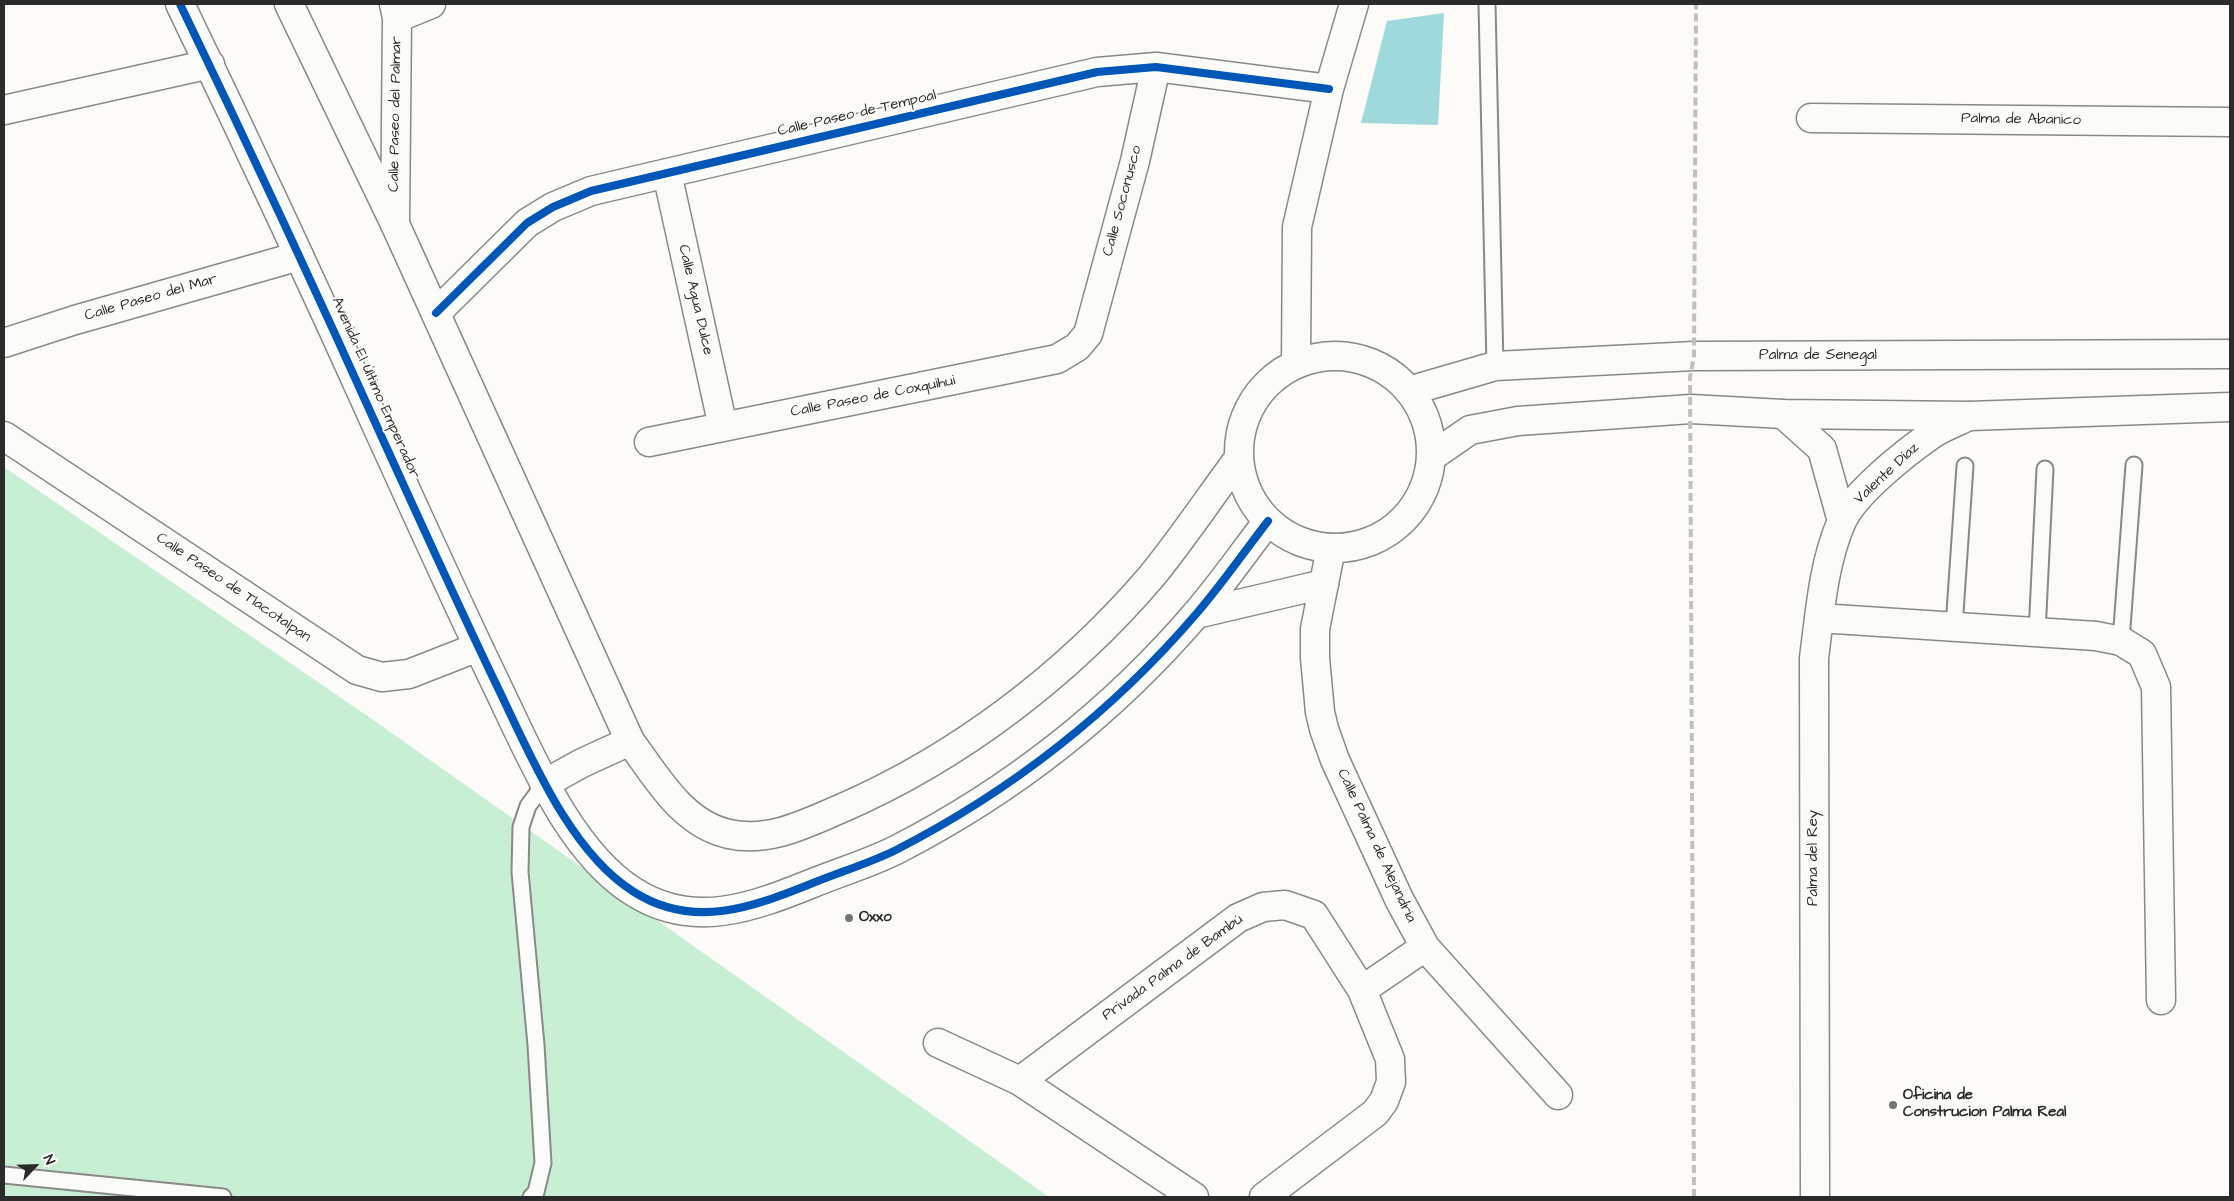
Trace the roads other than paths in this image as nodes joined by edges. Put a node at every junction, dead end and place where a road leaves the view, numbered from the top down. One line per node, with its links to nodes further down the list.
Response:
1 (180, 4): 7 (street, Avenida El Último Emperador)
2 (289, 4): 14 (street)
3 (431, 4): 6 (street)
4 (1354, 4): 9 (street)
5 (1487, 4): 21 (lane)
6 (395, 11): 14 (street, Calle Paseo del Palmar)
7 (210, 64): 10 (street); 15 (street, Avenida El Último Emperador)
8 (1156, 67): 9 (street, Calle Paseo de Tempoal); 13 (street, Calle Paseo de Tempoal); 17 (street, Calle Soconusco)
9 (1329, 89): 20 (street)
10 (4, 110)
11 (1811, 118): 12 (street, Palma de Abanico)
12 (2230, 122)
13 (667, 173): 16 (street, Calle Paseo de Tempoal); 26 (street, Calle Agua Dulce)
14 (395, 224): 16 (street)
15 (299, 256): 18 (street, Calle Paseo del Mar); 43 (street, Avenida El Último Emperador)
16 (436, 313): 44 (street)
17 (1088, 334): 26 (street, Calle Paseo de Coxquihui)
18 (4, 343)
19 (2230, 354): 21 (street, Palma de Senegal)
20 (1296, 363): 22 (street); 30 (street)
21 (1495, 366): 22 (street, Palma de Senegal)
22 (1409, 391): 29 (street)
23 (2230, 407): 25 (street)
24 (1783, 414): 25 (street); 29 (street); 35 (street, Valente Díaz)
25 (1969, 416): 35 (street, Valente Díaz)
26 (723, 427): 28 (street, Calle Paseo de Coxquihui)
27 (4, 436): 43 (street, Calle Paseo de Tlacotalpan)
28 (649, 442)
29 (1434, 455): 36 (street)
30 (1239, 458): 34 (street); 44 (street)
31 (2134, 465): 42 (lane)
32 (1965, 466): 40 (lane)
33 (2045, 469): 41 (lane)
34 (1268, 521): 36 (street); 38 (street, Avenida El Último Emperador)
35 (1842, 521): 39 (street, Palma del Rey)
36 (1331, 548): 37 (street, Calle Palma de Alejandría)
37 (1324, 584): 38 (street); 46 (street, Calle Palma de Alejandría)
38 (1196, 614): 45 (street, Avenida El Último Emperador)
39 (1819, 618): 40 (street); 57 (street, Palma del Rey)
40 (1954, 627): 41 (street)
41 (2037, 633): 42 (street)
42 (2121, 641): 48 (street)
43 (478, 647): 45 (street, Avenida El Último Emperador)
44 (630, 741): 45 (street)
45 (544, 784): 54 (lane)
46 (1425, 947): 47 (street); 51 (street, Calle Palma de Alejandría)
47 (1362, 990): 50 (street, Privada Palma de Bambú); 56 (street, Privada Palma de Bambú)
48 (2161, 1000)
49 (938, 1043): 50 (street)
50 (1020, 1081): 55 (street)
51 (1558, 1095)
52 (4, 1174): 53 (lane)
53 (223, 1197)
54 (531, 1197)
55 (1194, 1197)
56 (1264, 1197)
57 (1815, 1197)

